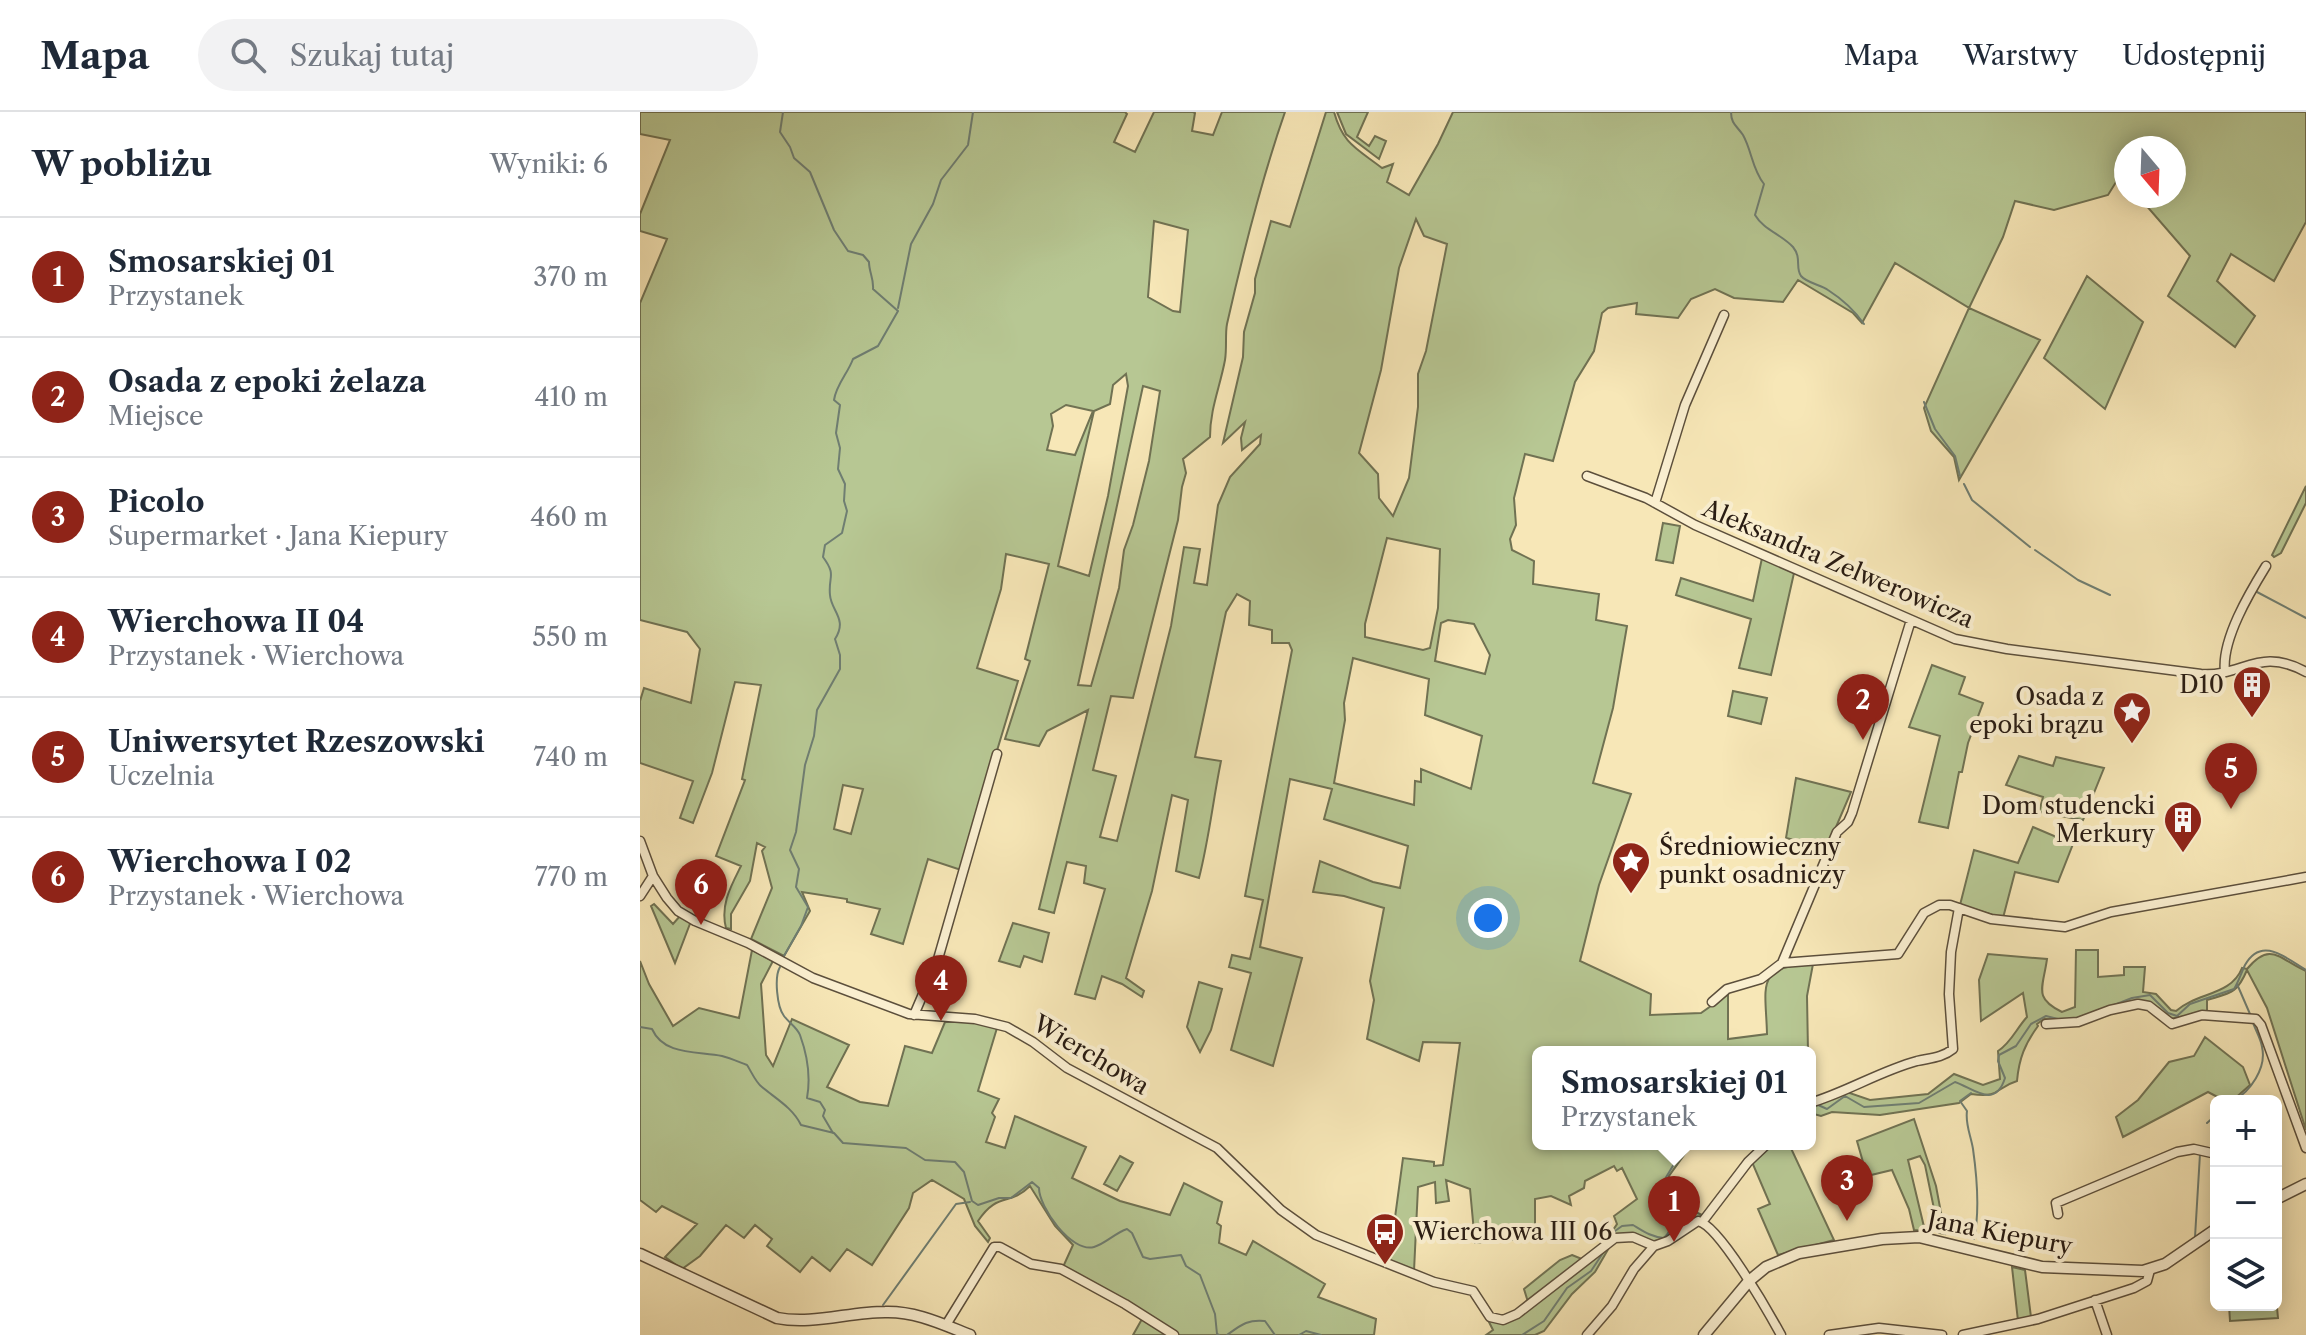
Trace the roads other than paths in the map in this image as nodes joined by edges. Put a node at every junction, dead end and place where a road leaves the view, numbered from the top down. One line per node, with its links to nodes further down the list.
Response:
1 (1724, 315): 3 (street)
2 (1587, 476): 3 (street, Aleksandra Zelwerowicza)
3 (1655, 503): 5 (street, Aleksandra Zelwerowicza)
4 (2266, 566): 6 (street)
5 (1911, 620): 6 (street, Aleksandra Zelwerowicza); 14 (street)
6 (2225, 672): 7 (street, Aleksandra Zelwerowicza)
7 (2306, 672)
8 (997, 754): 16 (street)
9 (640, 841): 10 (street, Wierchowa)
10 (653, 876): 12 (street); 16 (street, Wierchowa)
11 (2306, 877): 13 (street)
12 (640, 896)
13 (1959, 908): 14 (street); 18 (street)
14 (1782, 963): 15 (street)
15 (1712, 1002)
16 (914, 1015): 27 (street, Wierchowa)
17 (2046, 1024): 19 (street)
18 (1816, 1100)
19 (2306, 1148)
20 (1761, 1150): 25 (street)
21 (2210, 1153): 24 (street)
22 (2306, 1184): 23 (street)
23 (2282, 1196)
24 (2058, 1214)
25 (1703, 1221): 27 (street); 30 (street)
26 (2210, 1233): 29 (street)
27 (1654, 1246): 35 (street)
28 (640, 1254): 32 (street)
29 (2150, 1270): 30 (street, Jana Kiepury); 31 (street)
30 (1749, 1281): 36 (street, Jana Kiepury); 37 (street)
31 (2095, 1300): 40 (street); 41 (street)
32 (946, 1325): 33 (street); 34 (street)
33 (970, 1335)
34 (1174, 1335)
35 (1587, 1335)
36 (1704, 1335)
37 (1781, 1335)
38 (1829, 1335): 39 (street)
39 (1942, 1335)
40 (1963, 1335)
41 (2107, 1335)

